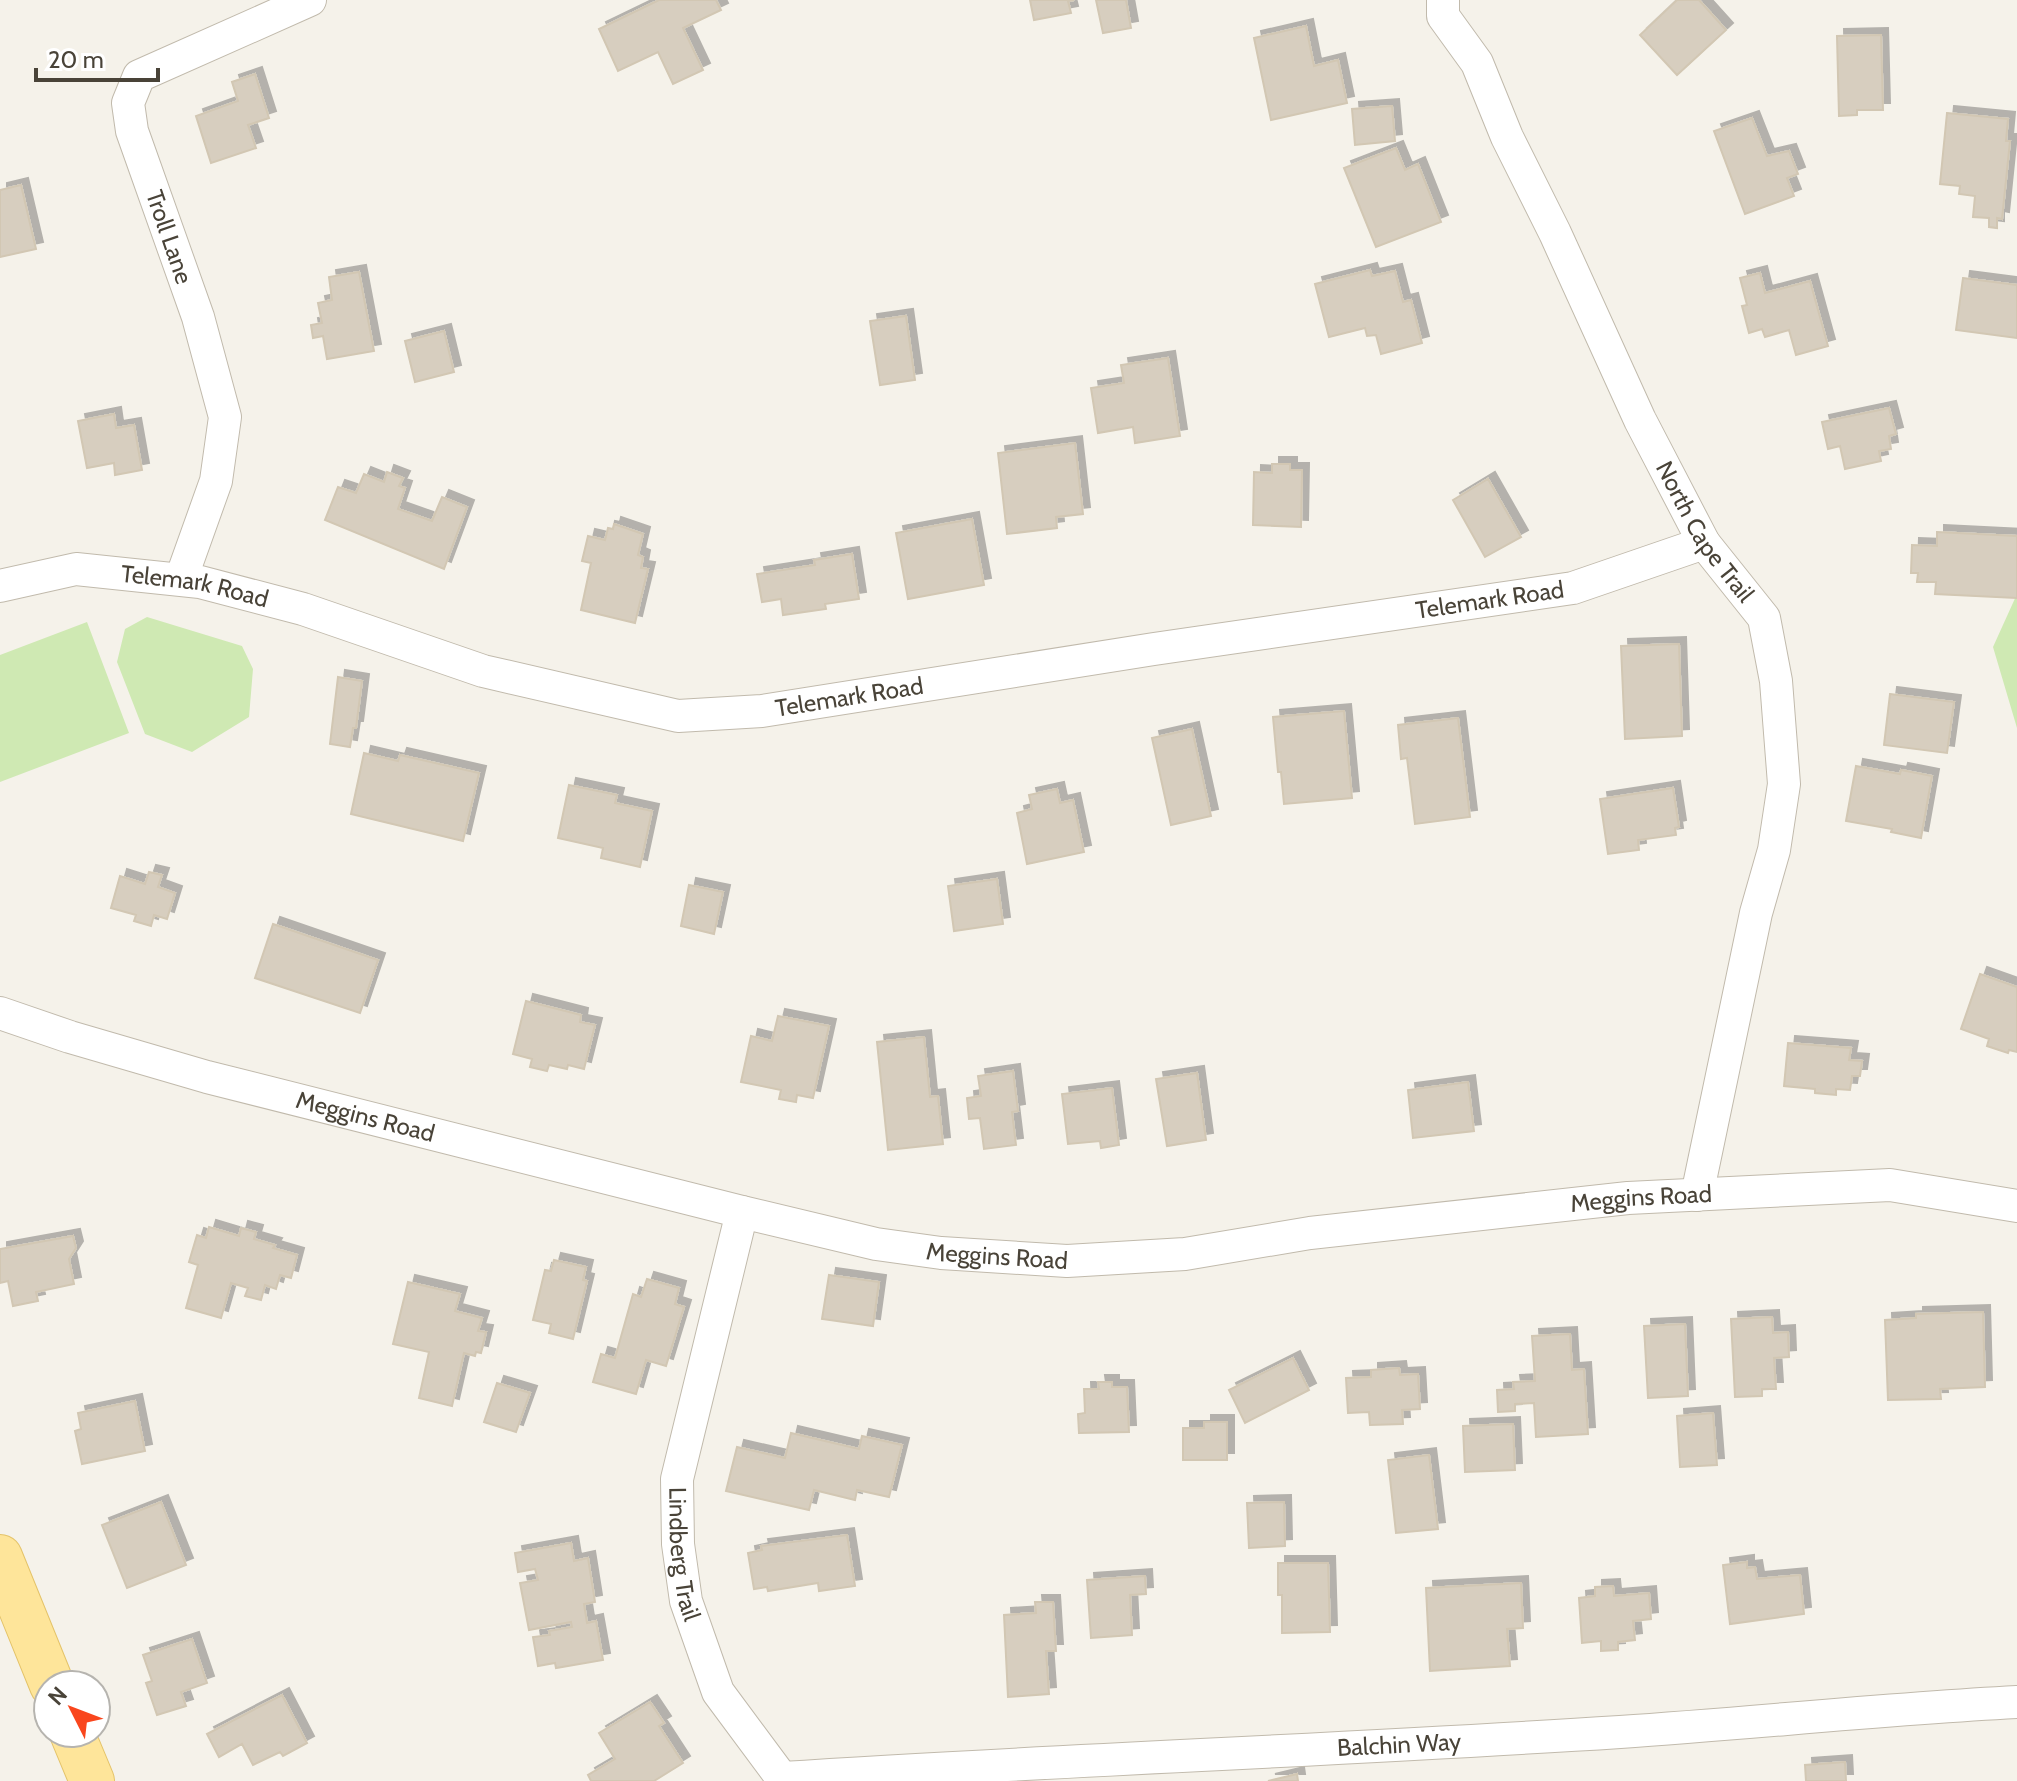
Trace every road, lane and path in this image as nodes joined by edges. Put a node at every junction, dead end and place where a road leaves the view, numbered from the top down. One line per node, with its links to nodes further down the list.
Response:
1 (310, 0): 4 (street, Troll Lane)
2 (1439, 5): 3 (street, North Cape Trail)
3 (1704, 543): 4 (street, Telemark Road); 7 (street, North Cape Trail)
4 (181, 579): 5 (street, Telemark Road)
5 (0, 586)
6 (0, 1013): 9 (street, Meggins Road)
7 (1697, 1195): 8 (street, Meggins Road); 9 (street, Meggins Road)
8 (2017, 1206)
9 (742, 1212): 14 (street, Lindberg Trail)
10 (0, 1557): 11 (main road)
11 (46, 1669)
12 (2017, 1702): 14 (street, Balchin Way)
13 (79, 1749): 15 (main road)
14 (783, 1780)
15 (92, 1781)

